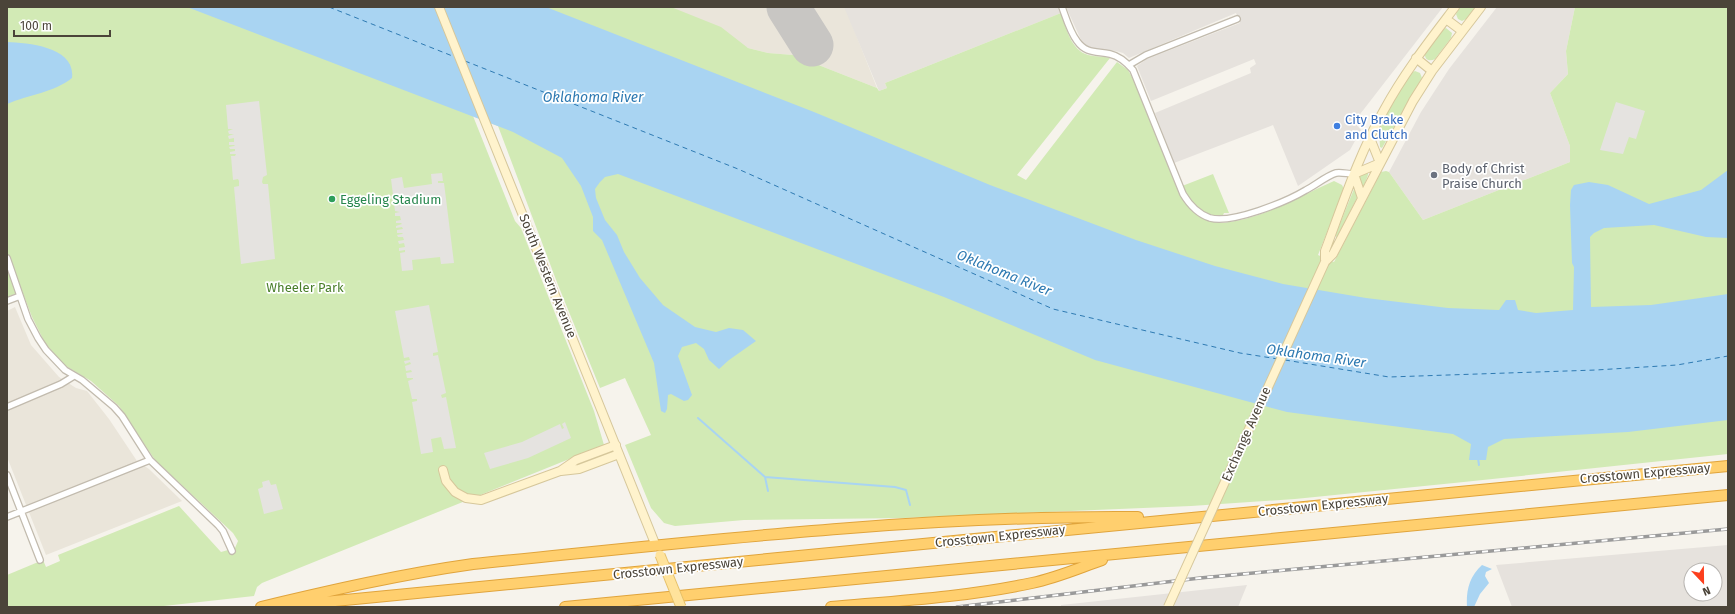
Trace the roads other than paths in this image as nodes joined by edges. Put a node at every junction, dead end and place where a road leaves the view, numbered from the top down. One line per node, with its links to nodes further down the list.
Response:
1 (439, 7): 21 (main road, South Western Avenue)
2 (1062, 7): 9 (street)
3 (1455, 7): 6 (main road, Exchange Avenue)
4 (1481, 7): 7 (main road, Exchange Avenue)
5 (1237, 19): 9 (street)
6 (1446, 19): 7 (main road); 8 (main road, Exchange Avenue)
7 (1462, 31): 10 (main road, Exchange Avenue)
8 (1416, 58): 10 (main road); 11 (main road, Exchange Avenue)
9 (1129, 65): 13 (street)
10 (1432, 71): 12 (main road, Exchange Avenue)
11 (1370, 138): 12 (main road); 13 (main road, Exchange Avenue)
12 (1380, 163): 13 (main road); 14 (main road, Exchange Avenue)
13 (1354, 174): 14 (main road); 16 (main road, Exchange Avenue)
14 (1362, 198): 16 (main road, Exchange Avenue)
15 (7, 258): 17 (street)
16 (1324, 262): 41 (main road, Exchange Avenue, bridge)
17 (20, 296): 18 (street); 19 (street)
18 (7, 301)
19 (74, 376): 20 (street); 23 (street)
20 (7, 406)
21 (616, 445): 22 (main road, South Western Avenue); 26 (main road)
22 (619, 454): 26 (main road); 32 (main road, South Western Avenue)
23 (150, 460): 29 (street); 33 (street)
24 (1728, 466): 31 (highway, Crosstown Expressway)
25 (443, 470): 26 (main road)
26 (560, 471)
27 (7, 475): 29 (street)
28 (1728, 495): 34 (highway)
29 (21, 512): 30 (street); 35 (street)
30 (7, 517)
31 (1196, 517): 32 (highway); 37 (highway, Crosstown Expressway)
32 (658, 550): 36 (highway); 39 (main road, South Western Avenue, bridge)
33 (232, 551)
34 (1116, 555): 38 (highway); 40 (highway)
35 (40, 560)
36 (261, 607)
37 (273, 607)
38 (565, 607)
39 (681, 607)
40 (831, 607)
41 (1168, 607)

